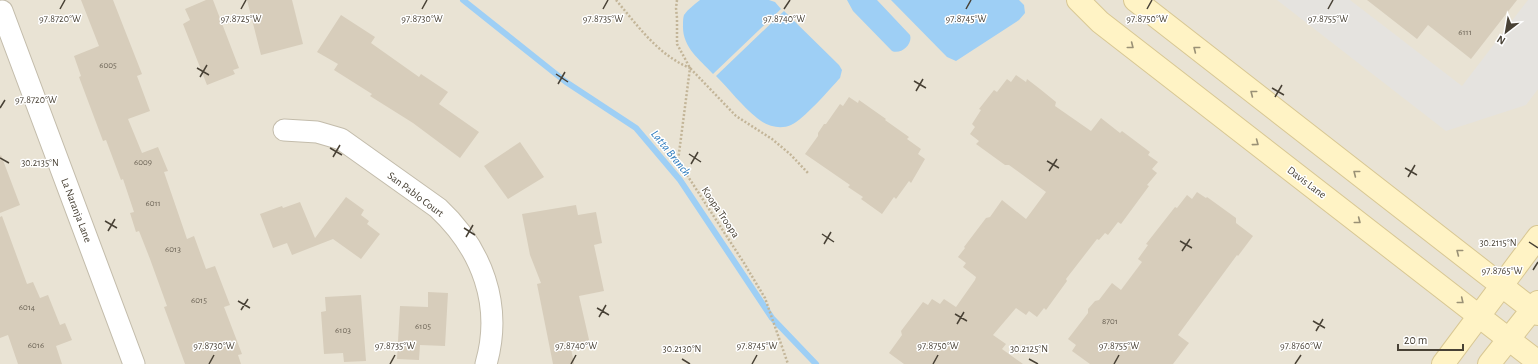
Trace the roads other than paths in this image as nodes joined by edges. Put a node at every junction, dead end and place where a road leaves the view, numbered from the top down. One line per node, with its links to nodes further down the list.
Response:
1 (1078, 0): 8 (main road, Davis Lane, one-way to 8)
2 (1135, 0): 6 (main road, one-way to 2)
3 (2, 11): 11 (street, La Naranja Lane)
4 (284, 130): 12 (street, San Pablo Court)
5 (1538, 237): 6 (main road)
6 (1501, 285): 7 (main road); 8 (main road)
7 (1536, 309): 9 (main road)
8 (1479, 315): 9 (main road, Davis Lane); 13 (main road)
9 (1508, 340): 10 (main road, Davis Lane); 14 (main road)
10 (1538, 362)
11 (134, 364)
12 (486, 364)
13 (1443, 364)
14 (1489, 364)

